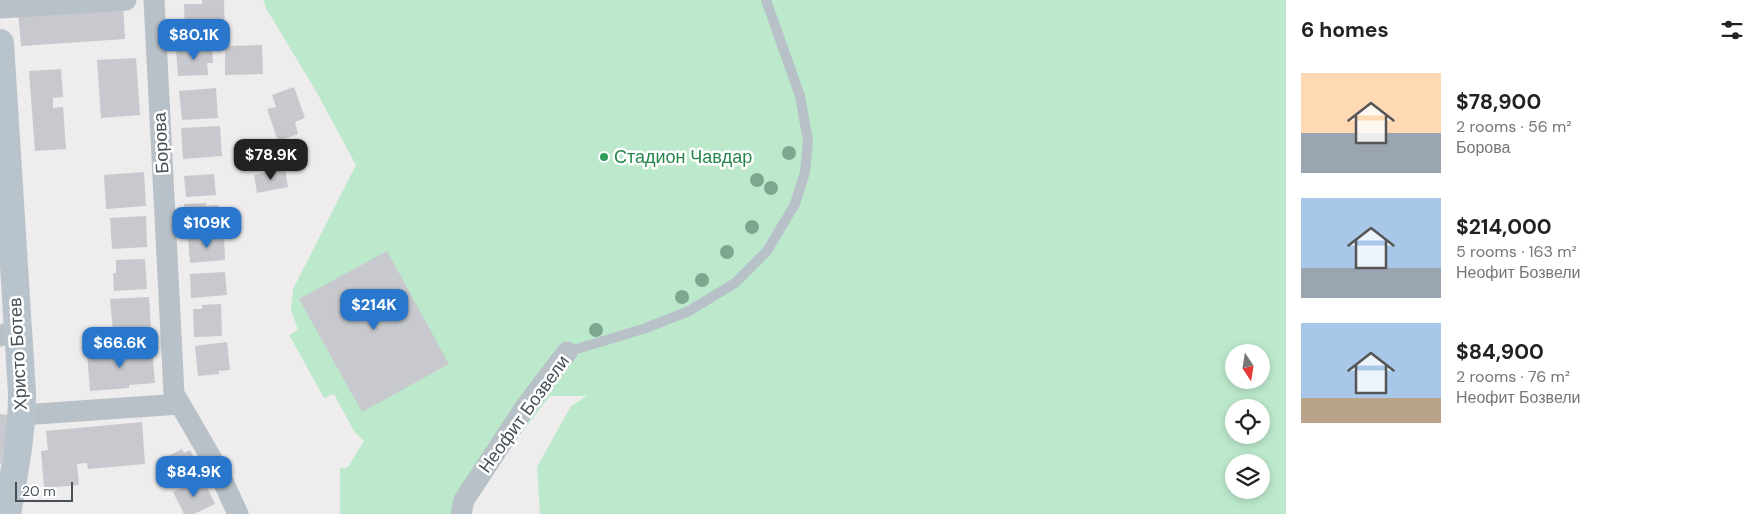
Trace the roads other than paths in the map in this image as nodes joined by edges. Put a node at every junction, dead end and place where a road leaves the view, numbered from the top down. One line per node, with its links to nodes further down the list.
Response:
1 (126, 0): 4 (street)
2 (154, 0): 9 (street, Борова)
3 (766, 0): 8 (lane, Неофит Бозвели)
4 (0, 8)
5 (0, 43): 6 (main road, Христо Ботев)
6 (6, 250): 7 (main road, Христо Ботев)
7 (9, 332): 10 (main road, Христо Ботев)
8 (567, 352): 13 (street, Неофит Бозвели)
9 (180, 404): 10 (street); 12 (street)
10 (22, 415): 11 (main road, Христо Ботев)
11 (7, 514)
12 (238, 514)
13 (461, 514)

